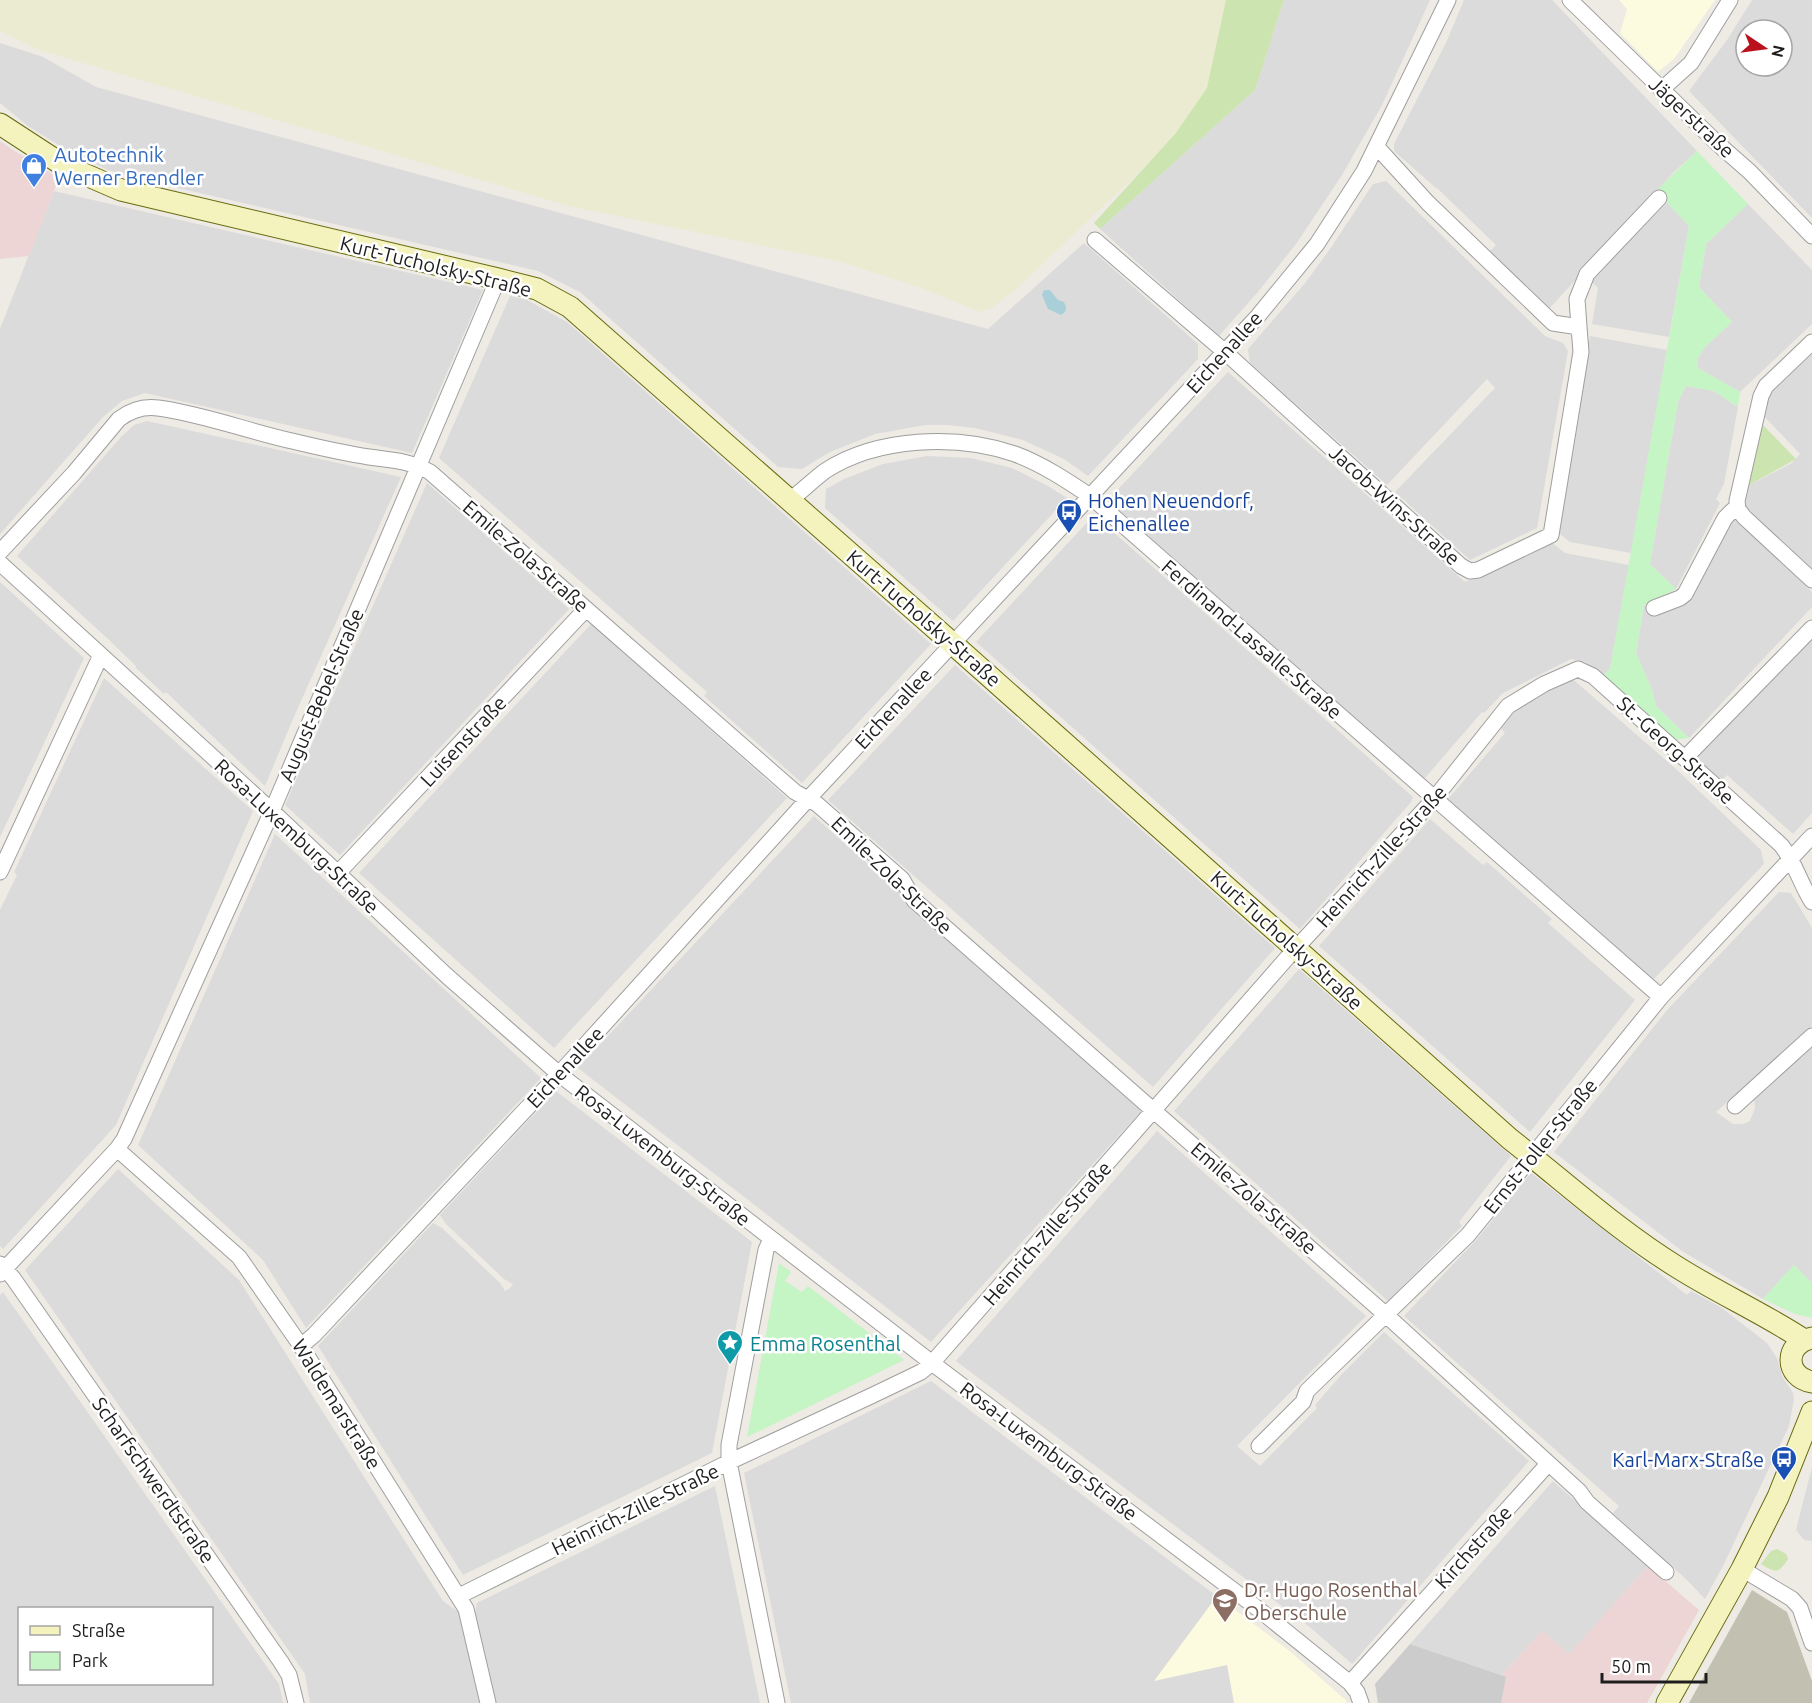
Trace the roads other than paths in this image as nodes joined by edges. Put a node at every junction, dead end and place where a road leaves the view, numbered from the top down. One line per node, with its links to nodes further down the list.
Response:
1 (1448, 0): 6 (street, Eichenallee)
2 (1570, 0): 4 (street, Jägerstraße)
3 (1730, 0): 4 (street)
4 (1661, 90): 8 (street, Jägerstraße)
5 (0, 124): 10 (main road, Kurt-Tucholsky-Straße)
6 (1377, 147): 11 (street); 13 (street, Eichenallee)
7 (1659, 198): 11 (street, Jacob-Wins-Straße)
8 (1812, 236)
9 (1095, 240): 13 (street, Jacob-Wins-Straße)
10 (498, 279): 14 (street, August-Bebel-Straße); 16 (main road, Kurt-Tucholsky-Straße)
11 (1579, 327): 13 (street, Jacob-Wins-Straße)
12 (1812, 342): 17 (street)
13 (1225, 352): 15 (street, Eichenallee)
14 (418, 465): 18 (street, Emile-Zola-Straße); 22 (street, Emile-Zola-Straße); 30 (street, August-Bebel-Straße)
15 (1090, 496): 16 (street, Ferdinand-Lassalle-Straße); 24 (street, Eichenallee); 29 (street, Ferdinand-Lassalle-Straße)
16 (790, 500): 24 (main road, Kurt-Tucholsky-Straße)
17 (1738, 509): 20 (street); 21 (street)
18 (0, 552)
19 (0, 563): 25 (street, Rosa-Luxemburg-Straße)
20 (1812, 580)
21 (1654, 608)
22 (586, 609): 28 (street, Emile-Zola-Straße); 34 (street, Luisenstraße)
23 (1812, 628): 27 (street)
24 (953, 644): 28 (street, Eichenallee); 36 (main road, Kurt-Tucholsky-Straße)
25 (100, 655): 30 (street, Rosa-Luxemburg-Straße); 33 (street)
26 (1508, 706): 27 (street, St.-Georg-Straße); 29 (street, Heinrich-Zille-Straße)
27 (1685, 758): 32 (street, St.-Georg-Straße)
28 (808, 799): 39 (street, Eichenallee); 41 (street, Emile-Zola-Straße)
29 (1434, 799): 36 (street, Heinrich-Zille-Straße); 37 (street, Ferdinand-Lassalle-Straße)
30 (272, 811): 34 (street, Rosa-Luxemburg-Straße); 42 (street, August-Bebel-Straße)
31 (1812, 836): 32 (street, Ernst-Toller-Straße)
32 (1791, 858): 35 (street, St.-Georg-Straße); 37 (street, Ernst-Toller-Straße)
33 (0, 872)
34 (338, 873): 39 (street, Rosa-Luxemburg-Straße)
35 (1812, 902)
36 (1297, 948): 41 (street, Heinrich-Zille-Straße); 43 (main road, Kurt-Tucholsky-Straße)
37 (1661, 997): 43 (street, Ernst-Toller-Straße)
38 (1812, 1036): 40 (street)
39 (559, 1074): 44 (street, Rosa-Luxemburg-Straße); 48 (street, Eichenallee)
40 (1735, 1106)
41 (1155, 1110): 46 (street, Emile-Zola-Straße); 49 (street, Heinrich-Zille-Straße)
42 (117, 1149): 45 (street, August-Bebel-Straße); 48 (street, Waldemarstraße)
43 (1533, 1156): 46 (street, Ernst-Toller-Straße); 47 (main road, Kurt-Tucholsky-Straße)
44 (771, 1239): 49 (street, Rosa-Luxemburg-Straße); 54 (street)
45 (2, 1268): 61 (street, Scharfschwerdtstraße)
46 (1385, 1314): 53 (street, Ernst-Toller-Straße); 55 (street, Emile-Zola-Straße)
47 (1802, 1344): 50 (main road)
48 (301, 1346): 58 (street, Waldemarstraße)
49 (932, 1364): 54 (street, Heinrich-Zille-Straße); 60 (street, Rosa-Luxemburg-Straße)
50 (1808, 1381): 52 (main road)
51 (1812, 1412): 52 (main road)
52 (1802, 1437): 56 (main road)
53 (1259, 1446)
54 (729, 1462): 58 (street, Heinrich-Zille-Straße); 63 (street)
55 (1548, 1464): 57 (street, Emile-Zola-Straße); 60 (street, Kirchstraße)
56 (1742, 1569): 59 (street); 65 (main road)
57 (1666, 1572)
58 (459, 1596): 62 (street, Waldemarstraße)
59 (1812, 1643)
60 (1350, 1683): 64 (street, Rosa-Luxemburg-Straße)
61 (296, 1703)
62 (488, 1703)
63 (777, 1703)
64 (1361, 1703)
65 (1667, 1703)

